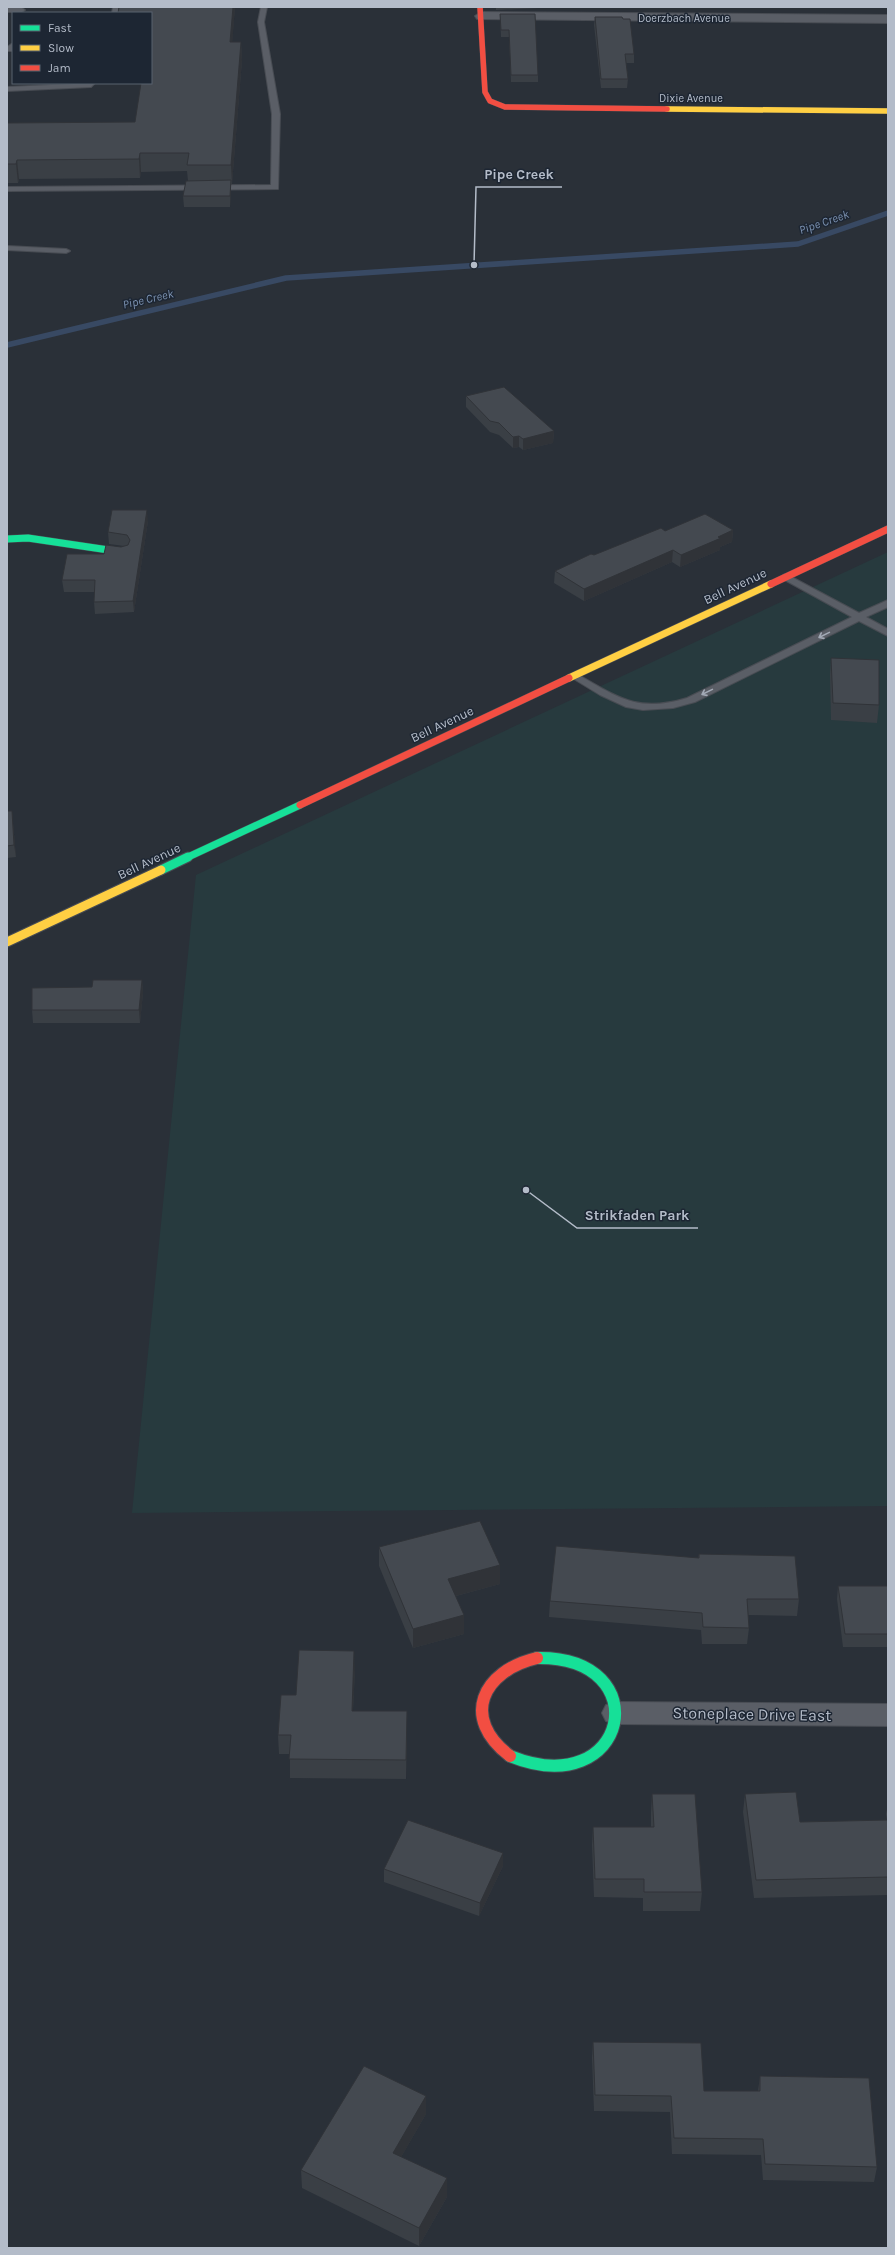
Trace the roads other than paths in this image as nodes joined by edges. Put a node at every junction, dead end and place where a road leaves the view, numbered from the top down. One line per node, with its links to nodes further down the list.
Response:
1 (264, 7): 9 (lane)
2 (7, 10): 3 (lane)
3 (22, 10)
4 (480, 12): 5 (street, Doerzbach Avenue); 8 (street, Dixie Avenue)
5 (888, 19)
6 (92, 84): 7 (lane)
7 (7, 89)
8 (888, 111)
9 (7, 188)
10 (7, 248): 11 (lane)
11 (66, 250)
12 (888, 529): 15 (street, Bell Avenue)
13 (7, 540): 14 (street)
14 (122, 552)
15 (786, 577): 17 (lane); 19 (street, Bell Avenue)
16 (888, 603): 17 (lane)
17 (859, 617): 18 (lane); 19 (lane, one-way to 19)
18 (888, 634)
19 (574, 676): 20 (street, Bell Avenue)
20 (7, 942)
21 (616, 1713): 21 (street); 22 (street, Stoneplace Drive East)
22 (888, 1715)

